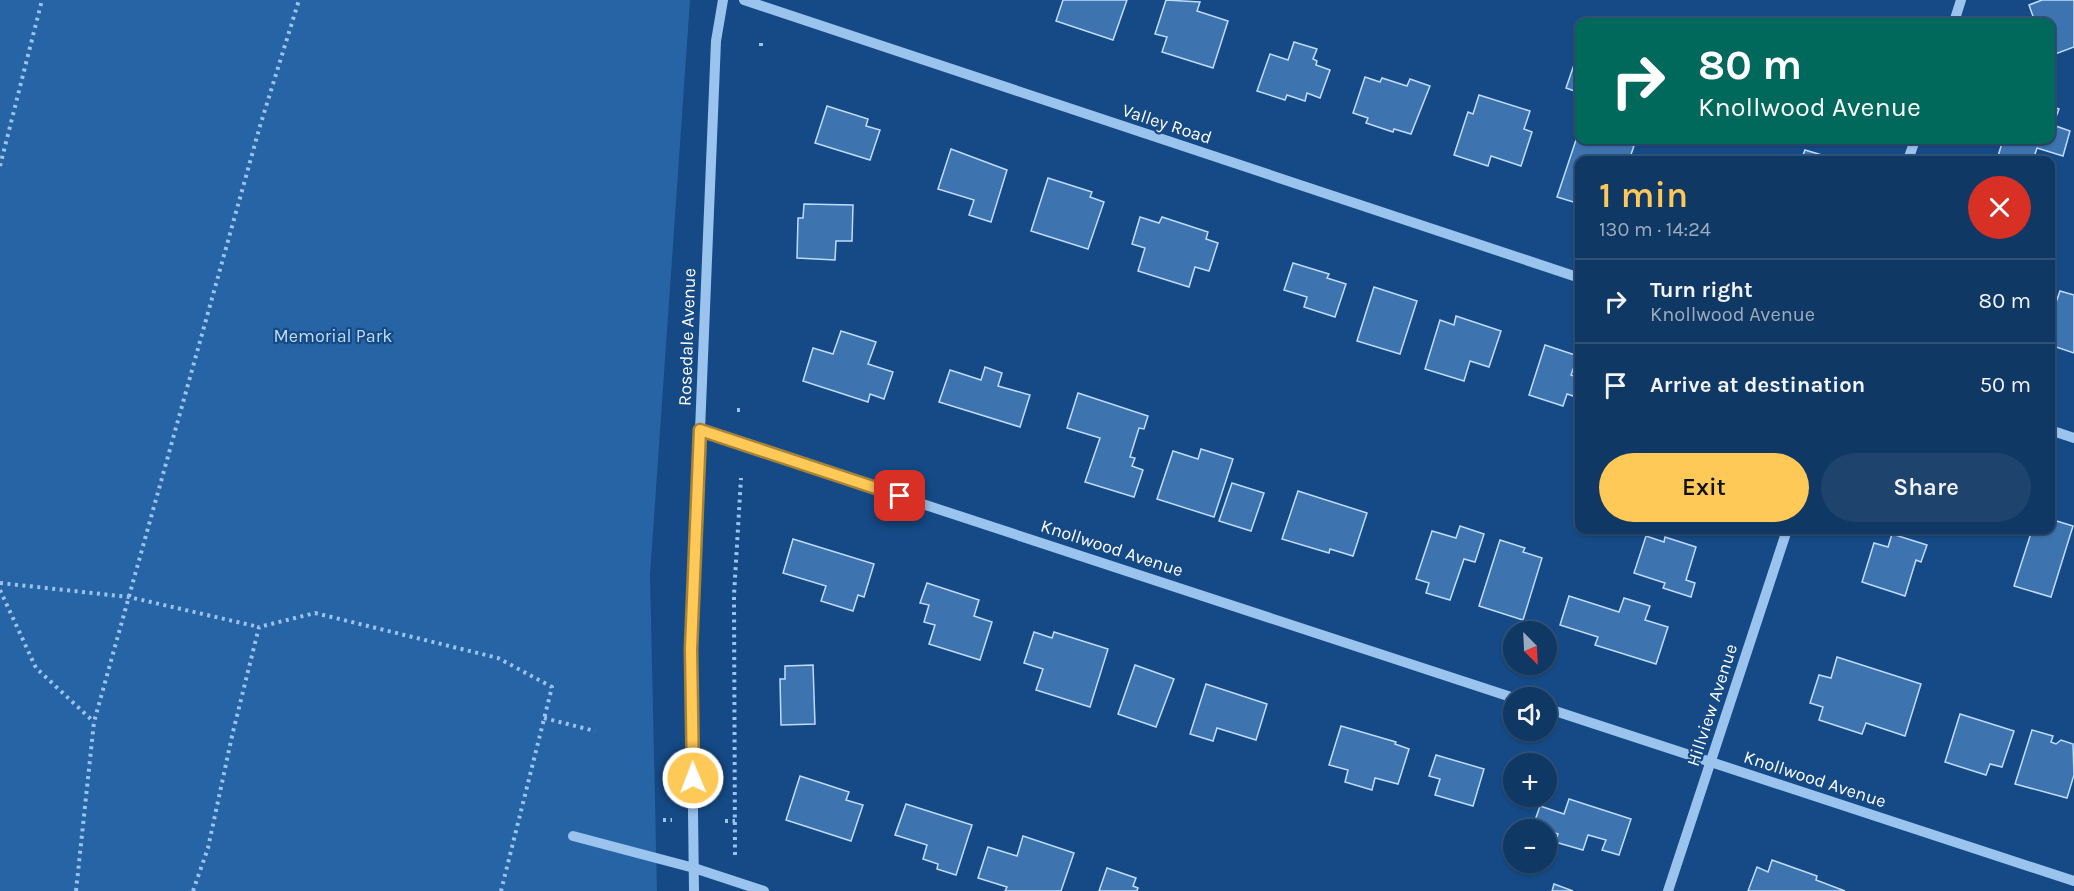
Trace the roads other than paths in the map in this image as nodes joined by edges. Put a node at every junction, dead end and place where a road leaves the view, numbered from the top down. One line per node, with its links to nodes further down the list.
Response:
1 (723, 0): 6 (street, Rosedale Avenue)
2 (744, 0): 5 (street, Valley Road)
3 (1961, 0): 4 (street)
4 (1955, 18)
5 (1575, 276)
6 (700, 430): 10 (street, Knollwood Avenue); 14 (street, Rosedale Avenue)
7 (2055, 432): 8 (street)
8 (2074, 438)
9 (1786, 534): 12 (street, Hillview Avenue)
10 (1503, 694)
11 (1557, 712): 12 (street, Knollwood Avenue)
12 (1710, 762): 15 (street, Knollwood Avenue); 18 (street, Hillview Avenue)
13 (573, 836): 14 (street)
14 (694, 868): 16 (street, Rosedale Avenue); 17 (street)
15 (2074, 881)
16 (694, 891)
17 (764, 891)
18 (1668, 891)

